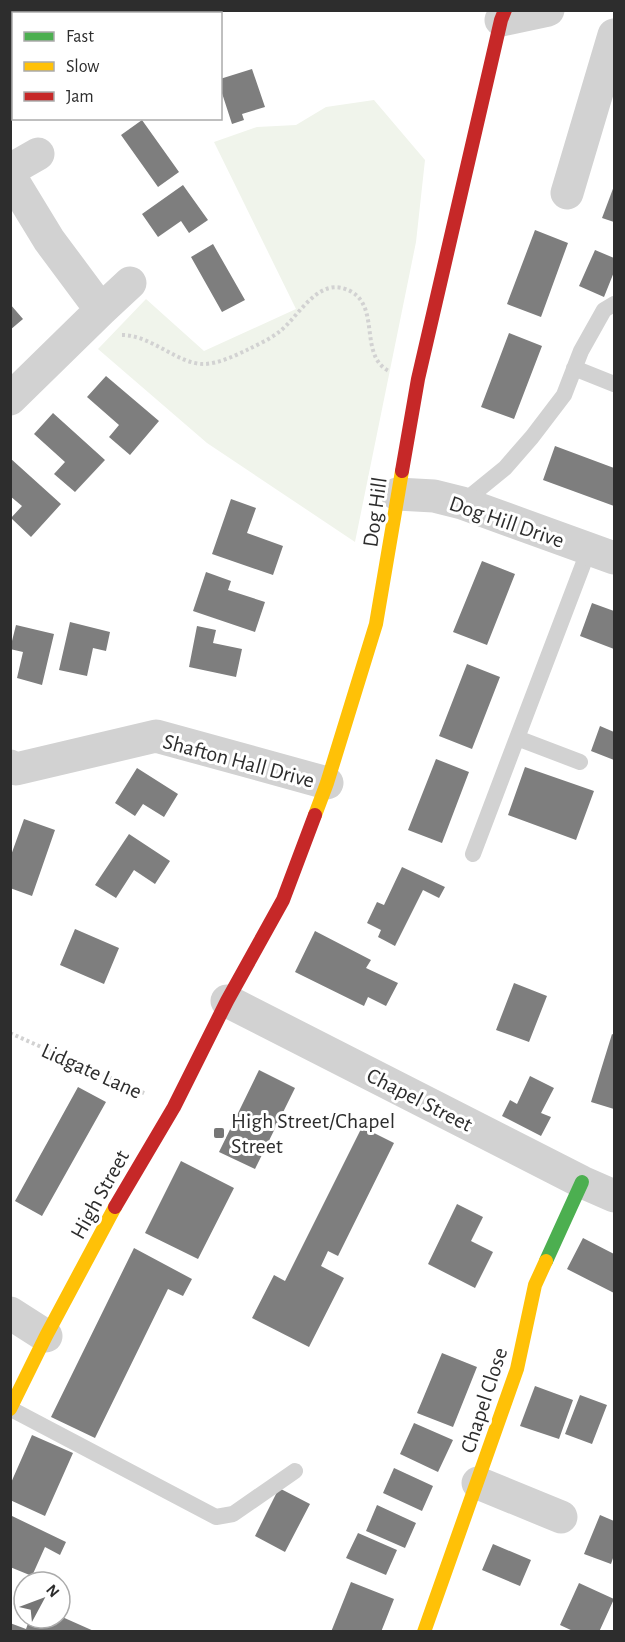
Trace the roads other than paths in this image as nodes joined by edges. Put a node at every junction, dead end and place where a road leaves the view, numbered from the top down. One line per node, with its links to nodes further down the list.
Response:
1 (548, 10): 2 (street)
2 (503, 15): 12 (street, Dog Hill)
3 (615, 35): 5 (street)
4 (10, 176): 8 (street)
5 (567, 193)
6 (130, 283): 8 (street)
7 (615, 304): 9 (lane)
8 (110, 323): 11 (street)
9 (574, 368): 10 (lane); 13 (lane)
10 (615, 384)
11 (10, 399)
12 (397, 494): 13 (street, Dog Hill Drive); 18 (street, Dog Hill)
13 (462, 503): 14 (street, Dog Hill Drive)
14 (602, 554): 15 (lane)
15 (517, 738): 16 (lane); 19 (lane)
16 (580, 762)
17 (10, 766): 18 (street, Shafton Hall Drive)
18 (327, 783): 20 (street, Dog Hill)
19 (473, 854)
20 (227, 1001): 21 (street, Chapel Street); 24 (street, High Street)
21 (582, 1182): 22 (street, Chapel Street); 27 (street, Chapel Close)
22 (615, 1196)
23 (10, 1313): 24 (street)
24 (46, 1336): 25 (street, High Street)
25 (10, 1409): 26 (lane)
26 (295, 1471)
27 (478, 1483): 28 (street); 29 (street, Chapel Close)
28 (561, 1518)
29 (424, 1632)

